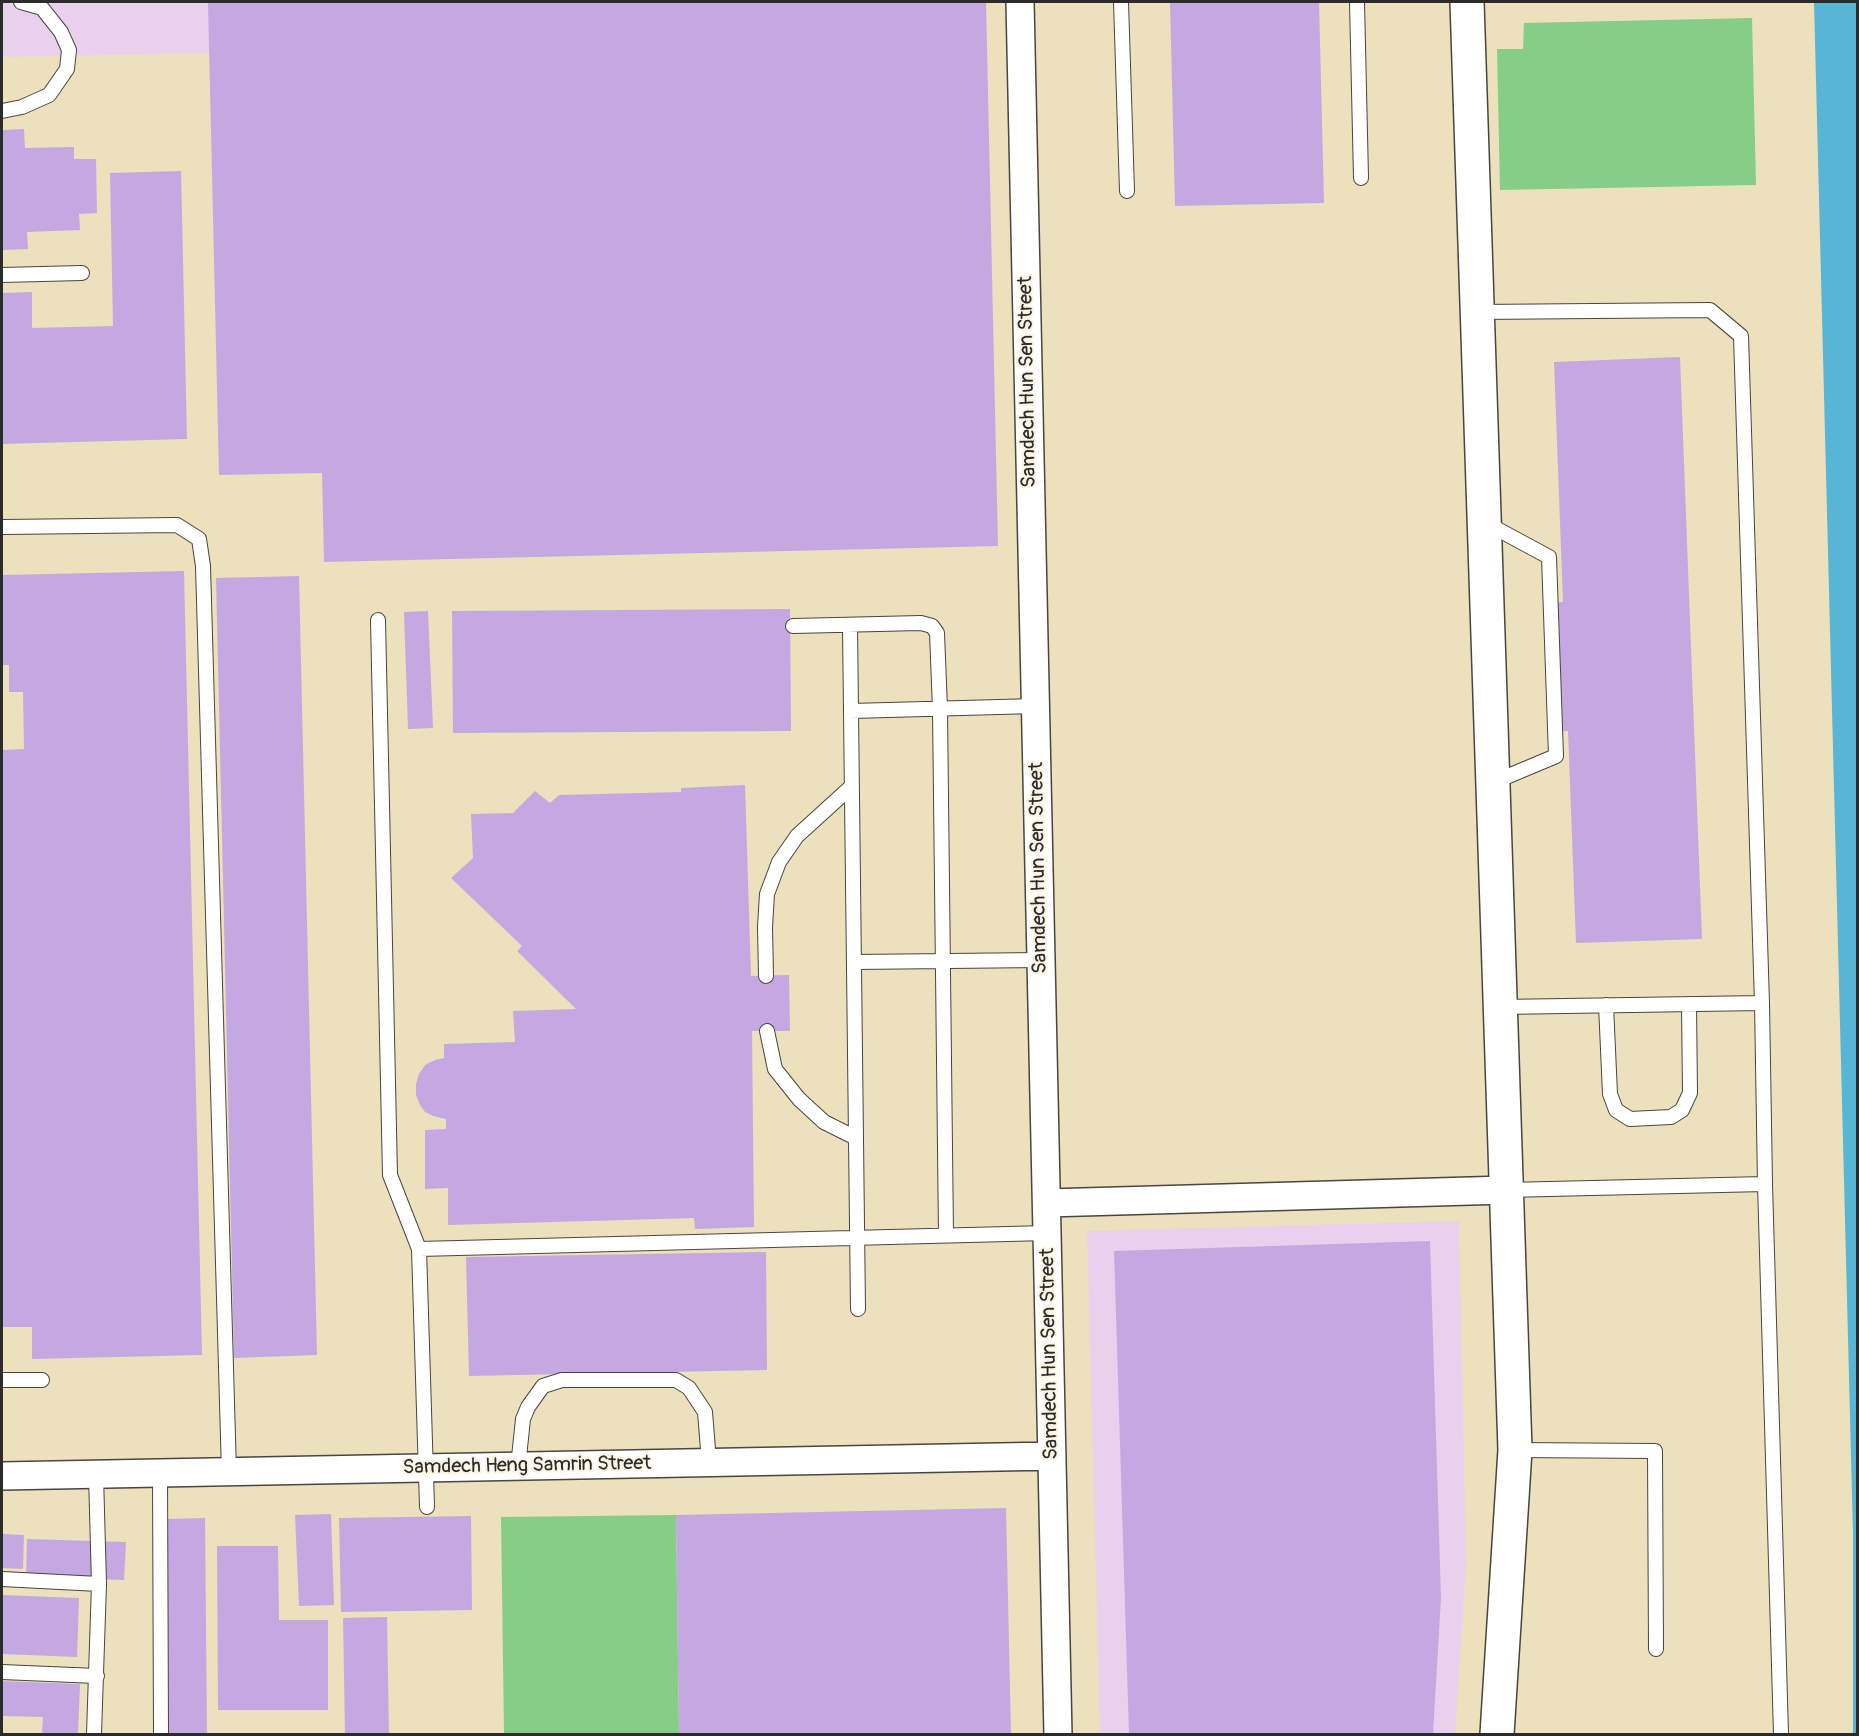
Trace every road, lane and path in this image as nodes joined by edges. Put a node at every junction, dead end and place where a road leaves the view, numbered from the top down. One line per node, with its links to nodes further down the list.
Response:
1 (21, 2): 6 (lane)
2 (1020, 2): 17 (street, Samdech Hun Sen Street)
3 (1121, 2): 8 (lane)
4 (1357, 2): 7 (lane)
5 (1467, 2): 11 (street)
6 (2, 111)
7 (1361, 178)
8 (1126, 191)
9 (82, 273): 10 (lane)
10 (2, 275)
11 (1478, 312): 12 (street); 26 (lane)
12 (1485, 522): 20 (street); 20 (lane)
13 (2, 527): 47 (lane)
14 (378, 620): 38 (lane)
15 (793, 626): 16 (lane)
16 (850, 626): 18 (lane); 19 (lane)
17 (1036, 706): 18 (lane); 22 (street, Samdech Hun Sen Street)
18 (940, 709): 19 (lane); 23 (lane)
19 (851, 711): 21 (lane)
20 (1492, 782): 29 (street)
21 (852, 786): 24 (lane); 25 (lane)
22 (1041, 960): 23 (lane); 34 (street, Samdech Hun Sen Street)
23 (943, 961): 24 (lane); 36 (lane)
24 (854, 962): 31 (lane)
25 (766, 976)
26 (1762, 1003): 27 (lane); 32 (lane)
27 (1689, 1004): 28 (lane); 28 (lane)
28 (1606, 1005): 29 (lane)
29 (1500, 1007): 33 (street)
30 (767, 1031): 31 (lane)
31 (856, 1138): 37 (lane)
32 (1765, 1184): 33 (lane); 61 (lane)
33 (1506, 1190): 34 (street); 42 (street)
34 (1047, 1203): 35 (street, Samdech Hun Sen Street)
35 (1047, 1233): 36 (lane); 43 (street, Samdech Hun Sen Street)
36 (946, 1235): 37 (lane)
37 (858, 1238): 38 (lane); 39 (lane)
38 (419, 1249): 46 (lane)
39 (858, 1309)
40 (2, 1380): 41 (lane)
41 (42, 1380)
42 (1515, 1450): 54 (lane); 60 (street)
43 (1052, 1456): 44 (street, Samdech Heng Samrin Street); 59 (street, Samdech Hun Sen Street)
44 (709, 1462): 45 (street, Samdech Heng Samrin Street); 45 (lane)
45 (518, 1467): 46 (street, Samdech Heng Samrin Street)
46 (426, 1468): 47 (street, Samdech Heng Samrin Street); 51 (lane)
47 (229, 1472): 48 (street, Samdech Heng Samrin Street)
48 (160, 1474): 49 (street, Samdech Heng Samrin Street); 58 (lane)
49 (96, 1475): 50 (street, Samdech Heng Samrin Street); 53 (lane)
50 (2, 1476)
51 (427, 1507)
52 (2, 1579): 53 (lane)
53 (99, 1584): 56 (lane)
54 (1656, 1649)
55 (2, 1672): 56 (lane)
56 (97, 1676): 57 (lane)
57 (94, 1734)
58 (161, 1734)
59 (1058, 1734)
60 (1497, 1734)
61 (1781, 1734)

